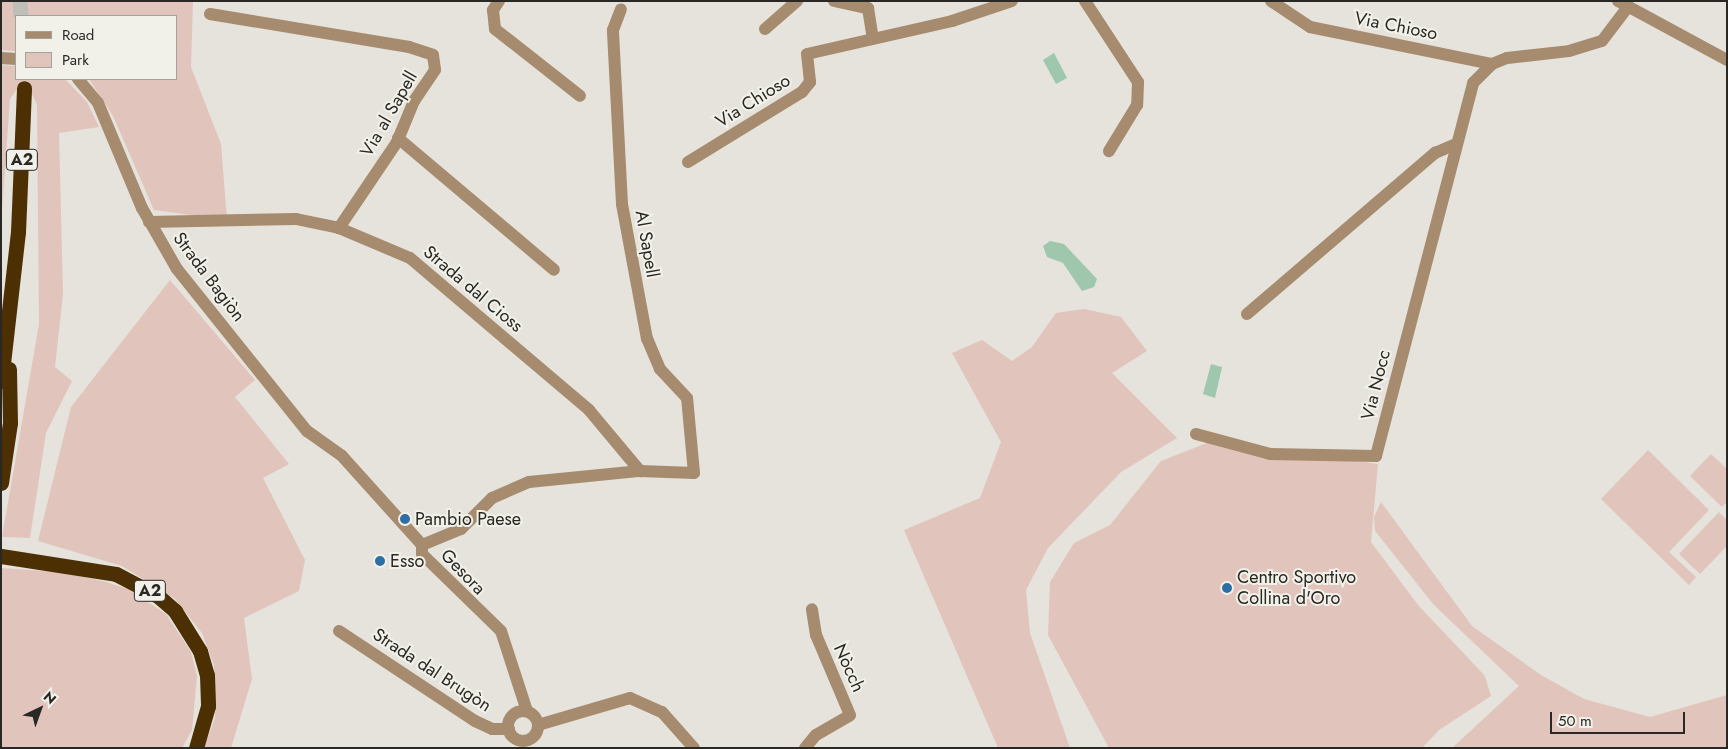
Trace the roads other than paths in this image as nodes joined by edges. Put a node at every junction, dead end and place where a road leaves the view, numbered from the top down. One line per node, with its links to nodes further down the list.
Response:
1 (499, 1): 18 (street)
2 (797, 1): 10 (street)
3 (834, 1): 11 (street)
4 (1012, 1): 11 (street)
5 (1085, 1): 21 (street)
6 (1271, 1): 15 (street, Via Chioso)
7 (1623, 5): 14 (street); 15 (street)
8 (620, 9): 31 (street, Al Sapell)
9 (210, 14): 19 (street, Via al Sapell)
10 (765, 29)
11 (873, 38): 22 (street, Via Chioso)
12 (1, 58): 13 (street)
13 (15, 59)
14 (1727, 60)
15 (1492, 64): 20 (street, Via Nocc)
16 (79, 80): 23 (street, Strada Bagiòn)
17 (24, 88): 27 (highway, A2)
18 (580, 96)
19 (398, 138): 24 (street, Via al Sapell); 25 (street)
20 (1454, 145): 26 (street); 30 (street, Via Nocc)
21 (1109, 151)
22 (688, 162)
23 (149, 222): 24 (street, Strada dal Cioss); 29 (street, Strada Bagiòn)
24 (339, 228): 31 (street, Strada dal Cioss)
25 (554, 270)
26 (1248, 314)
27 (9, 325): 28 (highway, A2); 32 (highway, A2)
28 (1, 380)
29 (307, 431): 33 (street, Gesora)
30 (1196, 434)
31 (640, 471): 33 (street)
32 (1, 483)
33 (422, 545): 37 (street, Gesora)
34 (1, 556): 41 (highway, A2)
35 (812, 609): 43 (street, Nòcch)
36 (339, 631): 39 (street, Strada dal Brugòn)
37 (527, 711): 38 (street); 39 (street)
38 (538, 725): 40 (street); 42 (street)
39 (509, 729): 40 (street)
40 (519, 744)
41 (196, 748)
42 (694, 748)
43 (805, 748)

